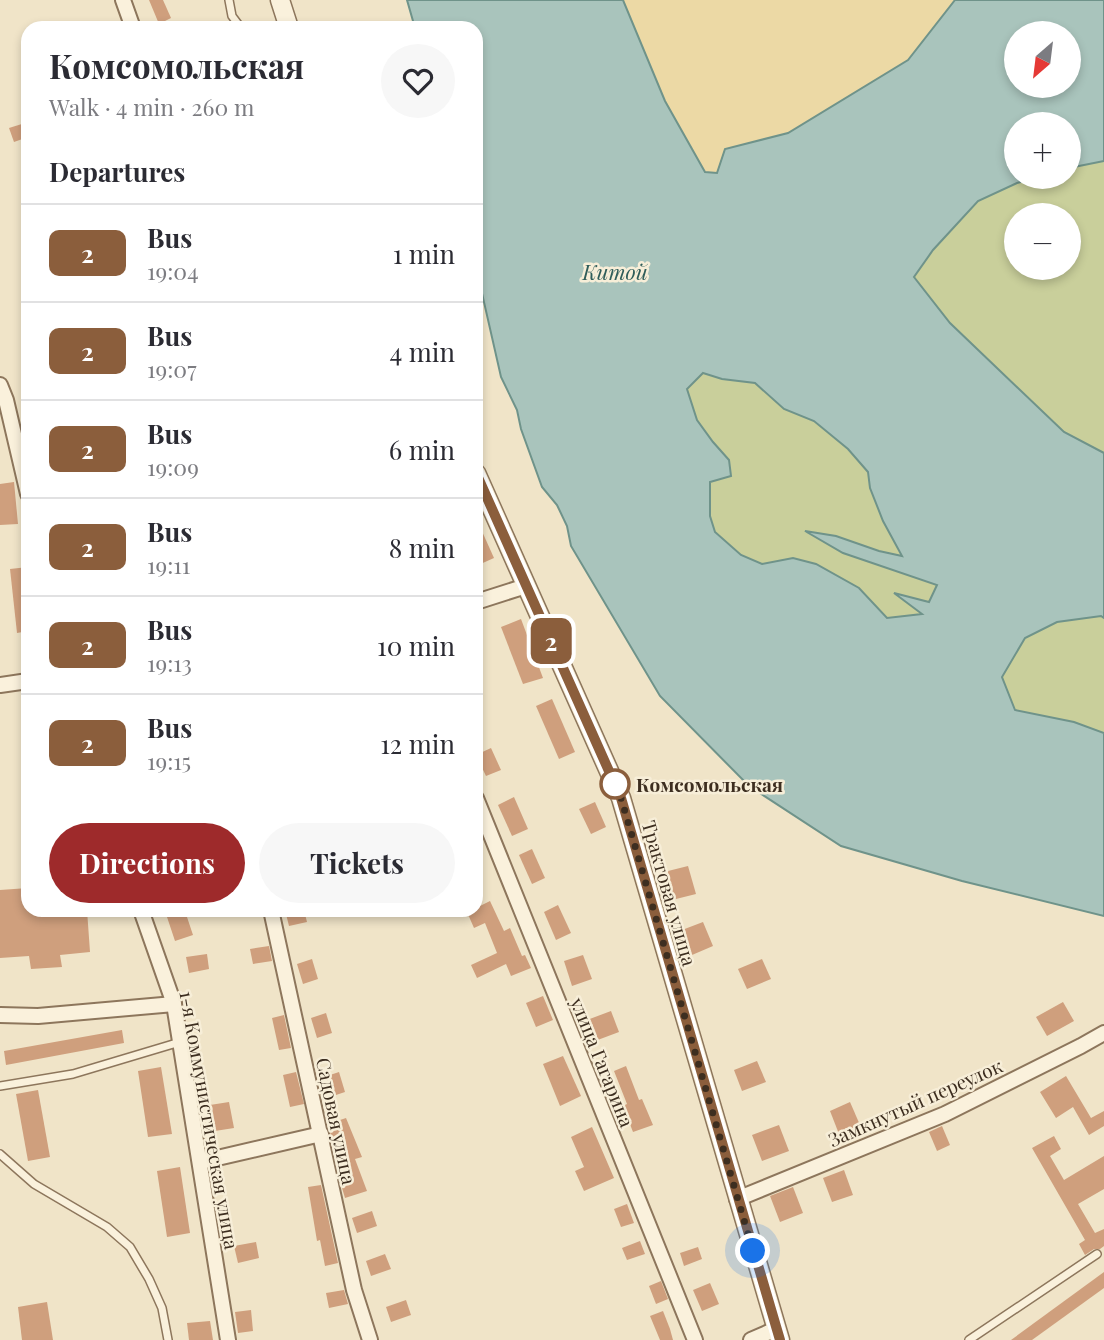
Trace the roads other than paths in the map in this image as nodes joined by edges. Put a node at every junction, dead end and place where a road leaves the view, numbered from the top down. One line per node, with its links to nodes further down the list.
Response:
1 (123, 0): 4 (street)
2 (229, 0): 5 (lane)
3 (280, 0): 6 (street)
4 (130, 21)
5 (236, 21)
6 (286, 21)
7 (0, 385): 8 (street)
8 (3, 400): 9 (street)
9 (21, 468)
10 (483, 489): 11 (street, Трактовая улица)
11 (526, 586): 12 (street); 28 (street, Трактовая улица)
12 (483, 599)
13 (0, 677): 14 (street)
14 (21, 682)
15 (21, 682): 16 (street)
16 (0, 685)
17 (483, 815): 34 (street, улица Гагарина)
18 (143, 917): 20 (street, 1-я Коммунистическая улица)
19 (273, 917): 25 (street, Садовая улица)
20 (174, 1004): 21 (street); 23 (street, 1-я Коммунистическая улица)
21 (0, 1015)
22 (1104, 1032): 28 (street, Замкнутый переулок)
23 (180, 1042): 24 (lane); 27 (street, 1-я Коммунистическая улица)
24 (0, 1086)
25 (321, 1134): 27 (street); 33 (street, Садовая улица)
26 (0, 1154): 31 (lane)
27 (200, 1161): 32 (street, 1-я Коммунистическая улица)
28 (737, 1199): 30 (street, Трактовая улица)
29 (1097, 1254): 36 (lane)
30 (778, 1335): 35 (street)
31 (168, 1340)
32 (228, 1340)
33 (369, 1340)
34 (695, 1340)
35 (751, 1340)
36 (969, 1340)

